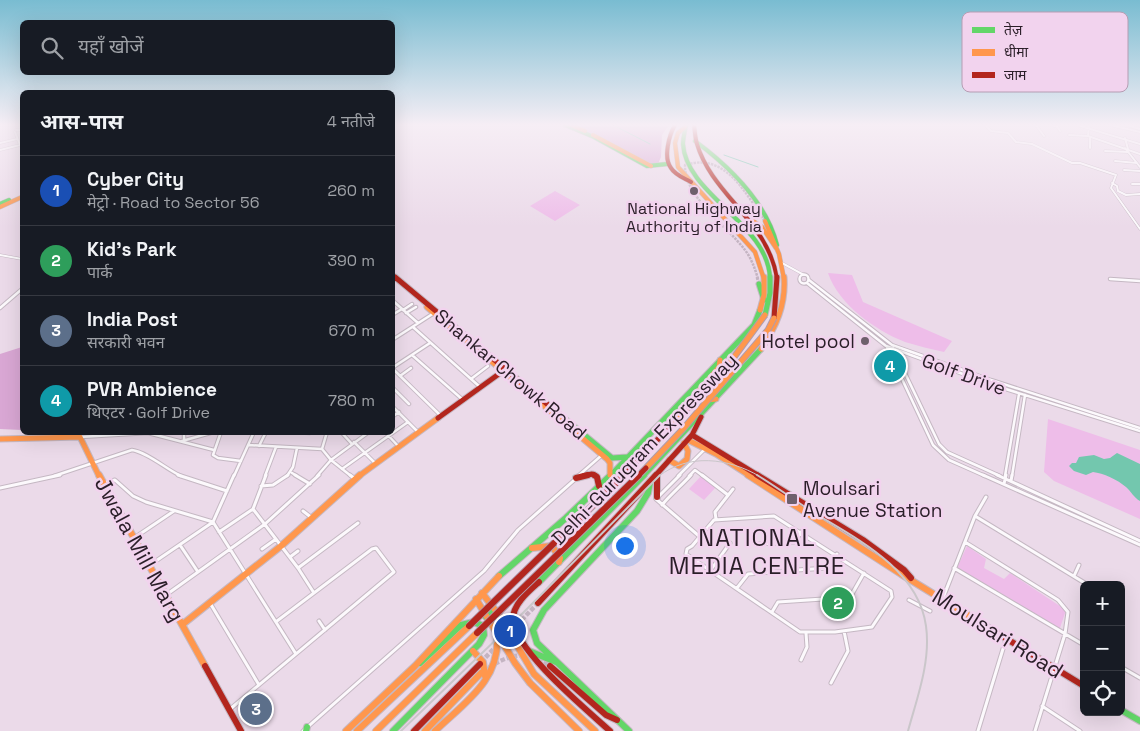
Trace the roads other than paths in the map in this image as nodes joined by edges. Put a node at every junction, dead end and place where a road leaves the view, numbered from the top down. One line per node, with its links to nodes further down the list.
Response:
1 (637, 159): 13 (main road)
2 (639, 159): 13 (main road)
3 (667, 159): 12 (main road)
4 (677, 159): 17 (main road)
5 (688, 159): 25 (main road, Delhi-Gurugram Expressway)
6 (702, 159): 26 (main road, Delhi-Gurugram Expressway)
7 (718, 159): 29 (main road)
8 (1064, 159): 18 (street)
9 (1134, 159): 11 (street)
10 (1115, 161): 11 (street)
11 (1137, 163): 14 (street)
12 (667, 164): 13 (main road); 17 (main road)
13 (649, 165)
14 (1140, 167)
15 (1124, 170): 16 (street)
16 (1140, 171)
17 (693, 182): 24 (main road)
18 (1112, 183): 21 (street); 28 (street)
19 (1132, 184): 20 (street)
20 (1140, 184)
21 (1140, 194)
22 (20, 197): 23 (main road)
23 (0, 205)
24 (719, 210): 25 (main road); 42 (main road)
25 (728, 211): 231 (main road, Delhi-Gurugram Expressway, bridge)
26 (750, 219): 29 (main road); 232 (main road, Delhi-Gurugram Expressway, bridge)
27 (765, 221): 29 (main road)
28 (1140, 229)
29 (776, 248): 32 (main road)
30 (0, 255): 31 (street)
31 (20, 260)
32 (782, 263): 33 (street); 70 (main road)
33 (806, 276): 37 (street, Golf Drive); 39 (street)
34 (395, 278): 112 (main road, Shankar Chowk Road)
35 (395, 279): 50 (main road, Shankar Chowk Road)
36 (1110, 279): 38 (street)
37 (809, 280): 39 (street); 56 (street, Golf Drive)
38 (1140, 281)
39 (806, 283): 55 (street, Golf Drive)
40 (758, 284): 42 (main road)
41 (20, 291): 46 (street)
42 (765, 300): 58 (main road)
43 (395, 302): 47 (street)
44 (412, 304): 47 (street)
45 (416, 307): 49 (street)
46 (0, 308)
47 (403, 309): 48 (street); 49 (street)
48 (395, 313)
49 (406, 313): 51 (street)
50 (434, 313): 51 (street); 63 (main road, Shankar Chowk Road)
51 (418, 323): 52 (street)
52 (413, 327): 53 (street); 54 (street)
53 (395, 338)
54 (430, 343): 57 (street); 65 (street)
55 (886, 346): 56 (street, Golf Drive); 126 (street)
56 (893, 347): 68 (street, Golf Drive); 126 (street)
57 (412, 355): 59 (street); 71 (street)
58 (720, 360): 70 (main road); 112 (main road)
59 (395, 366)
60 (488, 366): 65 (street)
61 (411, 368): 64 (street)
62 (395, 371): 64 (street)
63 (503, 371): 66 (main road); 113 (main road, Shankar Chowk Road)
64 (400, 376): 76 (street)
65 (471, 379): 66 (street)
66 (480, 387): 71 (main road)
67 (395, 390): 72 (street)
68 (1020, 392): 69 (street, Golf Drive); 126 (street)
69 (1025, 393): 79 (street, Golf Drive); 81 (street, Golf Drive); 127 (street)
70 (716, 399): 77 (main road)
71 (463, 400): 76 (main road)
72 (409, 404)
73 (395, 409): 74 (street)
74 (399, 412): 75 (street); 78 (street)
75 (395, 414)
76 (441, 416): 82 (main road)
77 (701, 416): 93 (main road); 168 (main road)
78 (408, 422): 80 (street); 82 (street)
79 (1140, 428)
80 (395, 432)
81 (1140, 432)
82 (418, 433): 106 (main road)
83 (114, 435): 95 (street)
84 (156, 435): 99 (street)
85 (184, 435): 98 (street)
86 (203, 435): 98 (street)
87 (221, 435): 110 (street)
88 (253, 435): 103 (street)
89 (264, 435): 104 (street)
90 (325, 435): 108 (street)
91 (344, 435): 101 (street)
92 (365, 435): 101 (street)
93 (692, 435): 96 (main road, Moulsari Road); 100 (main road)
94 (389, 436): 106 (street); 111 (street)
95 (80, 437): 97 (main road); 118 (main road, Jwala Mill Marg)
96 (697, 438): 102 (main road); 180 (main road, Moulsari Road)
97 (0, 440)
98 (184, 440): 99 (street)
99 (179, 441): 110 (street)
100 (686, 442): 102 (main road, Moulsari Road); 116 (main road); 116 (main road)
101 (353, 443): 111 (street); 115 (street)
102 (695, 444): 109 (main road, Moulsari Road)
103 (248, 445): 104 (street); 114 (street)
104 (259, 446): 105 (street)
105 (276, 447): 107 (street); 130 (street)
106 (399, 447): 117 (main road)
107 (297, 448): 108 (street); 120 (street)
108 (322, 449): 115 (street)
109 (705, 449): 137 (street); 180 (main road, Moulsari Road)
110 (214, 450): 114 (street)
111 (365, 453): 117 (street); 119 (street)
112 (633, 454): 122 (main road)
113 (602, 455): 122 (main road, Shankar Chowk Road); 123 (street)
114 (241, 460): 135 (street)
115 (331, 460): 119 (street); 129 (street)
116 (670, 460): 121 (main road)
117 (376, 464): 124 (main road)
118 (92, 465): 128 (main road, Jwala Mill Marg); 133 (street); 135 (street)
119 (342, 470): 124 (street)
120 (292, 473): 129 (street); 130 (street)
121 (656, 475): 125 (main road); 137 (main road)
122 (610, 476): 132 (main road)
123 (576, 478): 132 (main road); 228 (street)
124 (354, 479): 145 (main road)
125 (650, 482): 192 (main road); 211 (main road)
126 (1005, 482): 127 (street); 131 (street)
127 (1011, 482): 131 (street); 143 (street)
128 (103, 483): 141 (street); 153 (main road, Jwala Mill Marg)
129 (310, 484): 149 (street)
130 (261, 486): 140 (street)
131 (1010, 486): 143 (street)
132 (599, 487): 162 (main road)
133 (0, 488)
134 (733, 489): 136 (street)
135 (227, 491): 147 (street)
136 (728, 495): 139 (street); 146 (street)
137 (657, 497): 139 (street)
138 (986, 497): 144 (street)
139 (662, 505): 152 (street)
140 (252, 509): 149 (street); 150 (street)
141 (174, 511): 147 (street); 153 (street)
142 (303, 511): 145 (street)
143 (1069, 511): 155 (street); 160 (street)
144 (975, 516): 156 (street); 179 (street)
145 (312, 518): 161 (main road)
146 (716, 519): 151 (street); 152 (street)
147 (213, 522): 150 (street); 159 (street)
148 (358, 523): 171 (street)
149 (265, 524): 154 (street); 164 (street)
150 (219, 532): 164 (street)
151 (801, 532): 158 (street); 166 (street)
152 (700, 536): 174 (street)
153 (134, 538): 170 (main road, Jwala Mill Marg)
154 (276, 539): 161 (street); 163 (street)
155 (1140, 541)
156 (964, 542): 172 (street); 204 (street)
157 (730, 543): 174 (street)
158 (757, 544)
159 (180, 545): 170 (street); 176 (street)
160 (1140, 545)
161 (281, 546): 167 (street); 177 (main road)
162 (531, 548): 168 (main road); 183 (main road)
163 (262, 549)
164 (231, 550): 176 (street); 177 (street)
165 (298, 551): 167 (street)
166 (837, 554): 173 (street); 178 (street)
167 (290, 557): 171 (street)
168 (558, 563): 208 (main road)
169 (1079, 565): 179 (street)
170 (150, 568): 185 (main road, Jwala Mill Marg)
171 (298, 568): 184 (street)
172 (954, 568): 186 (street); 204 (street)
173 (797, 570)
174 (710, 571): 182 (street)
175 (785, 571): 182 (street)
176 (198, 572): 185 (street)
177 (246, 572): 191 (main road); 197 (street)
178 (864, 573): 190 (street); 201 (street)
179 (1074, 576): 181 (street)
180 (913, 580): 186 (main road, Moulsari Road)
181 (1082, 581)
182 (737, 588): 195 (street)
183 (482, 592): 187 (main road); 193 (main road)
184 (314, 593): 197 (street); 200 (street)
185 (165, 595): 199 (main road, Jwala Mill Marg)
186 (943, 598): 205 (main road, Moulsari Road)
187 (476, 599): 196 (main road); 213 (main road)
188 (823, 599): 195 (street)
189 (909, 600): 194 (street)
190 (848, 601)
191 (210, 603): 199 (main road); 222 (street)
192 (538, 603)
193 (494, 609): 196 (main road); 238 (main road)
194 (930, 611)
195 (772, 612): 203 (street)
196 (486, 617): 202 (main road)
197 (277, 621): 209 (street)
198 (319, 621): 200 (street)
199 (182, 624): 224 (main road, Jwala Mill Marg)
200 (326, 630): 209 (street)
201 (844, 631): 203 (street); 220 (street)
202 (497, 633): 219 (main road); 237 (main road)
203 (806, 633): 210 (street)
204 (1065, 634): 206 (street); 215 (street)
205 (1006, 638): 215 (main road, Moulsari Road); 241 (street)
206 (1080, 643)
207 (473, 651): 213 (main road); 219 (main road); 233 (main road)
208 (529, 651): 211 (main road); 239 (main road)
209 (296, 654): 222 (street)
210 (801, 660)
211 (558, 663): 226 (main road)
212 (480, 664): 234 (main road)
213 (416, 666): 230 (main road)
214 (550, 666): 226 (main road)
215 (1055, 668): 221 (main road, Moulsari Road); 223 (street)
216 (1125, 669): 218 (street)
217 (481, 673): 235 (main road)
218 (1140, 678)
219 (484, 679): 236 (main road)
220 (831, 683)
221 (1080, 684)
222 (259, 685): 224 (street)
223 (1042, 706): 242 (street); 243 (street)
224 (229, 710): 229 (main road, Jwala Mill Marg)
225 (1125, 713): 227 (main road)
226 (619, 721): 240 (main road)
227 (1140, 722)
228 (305, 730)
229 (241, 731)
230 (346, 731)
231 (357, 731)
232 (376, 731)
233 (393, 731)
234 (414, 731)
235 (425, 731)
236 (435, 731)
237 (579, 731)
238 (594, 731)
239 (610, 731)
240 (629, 731)
241 (978, 731)
242 (1035, 731)
243 (1080, 731)

